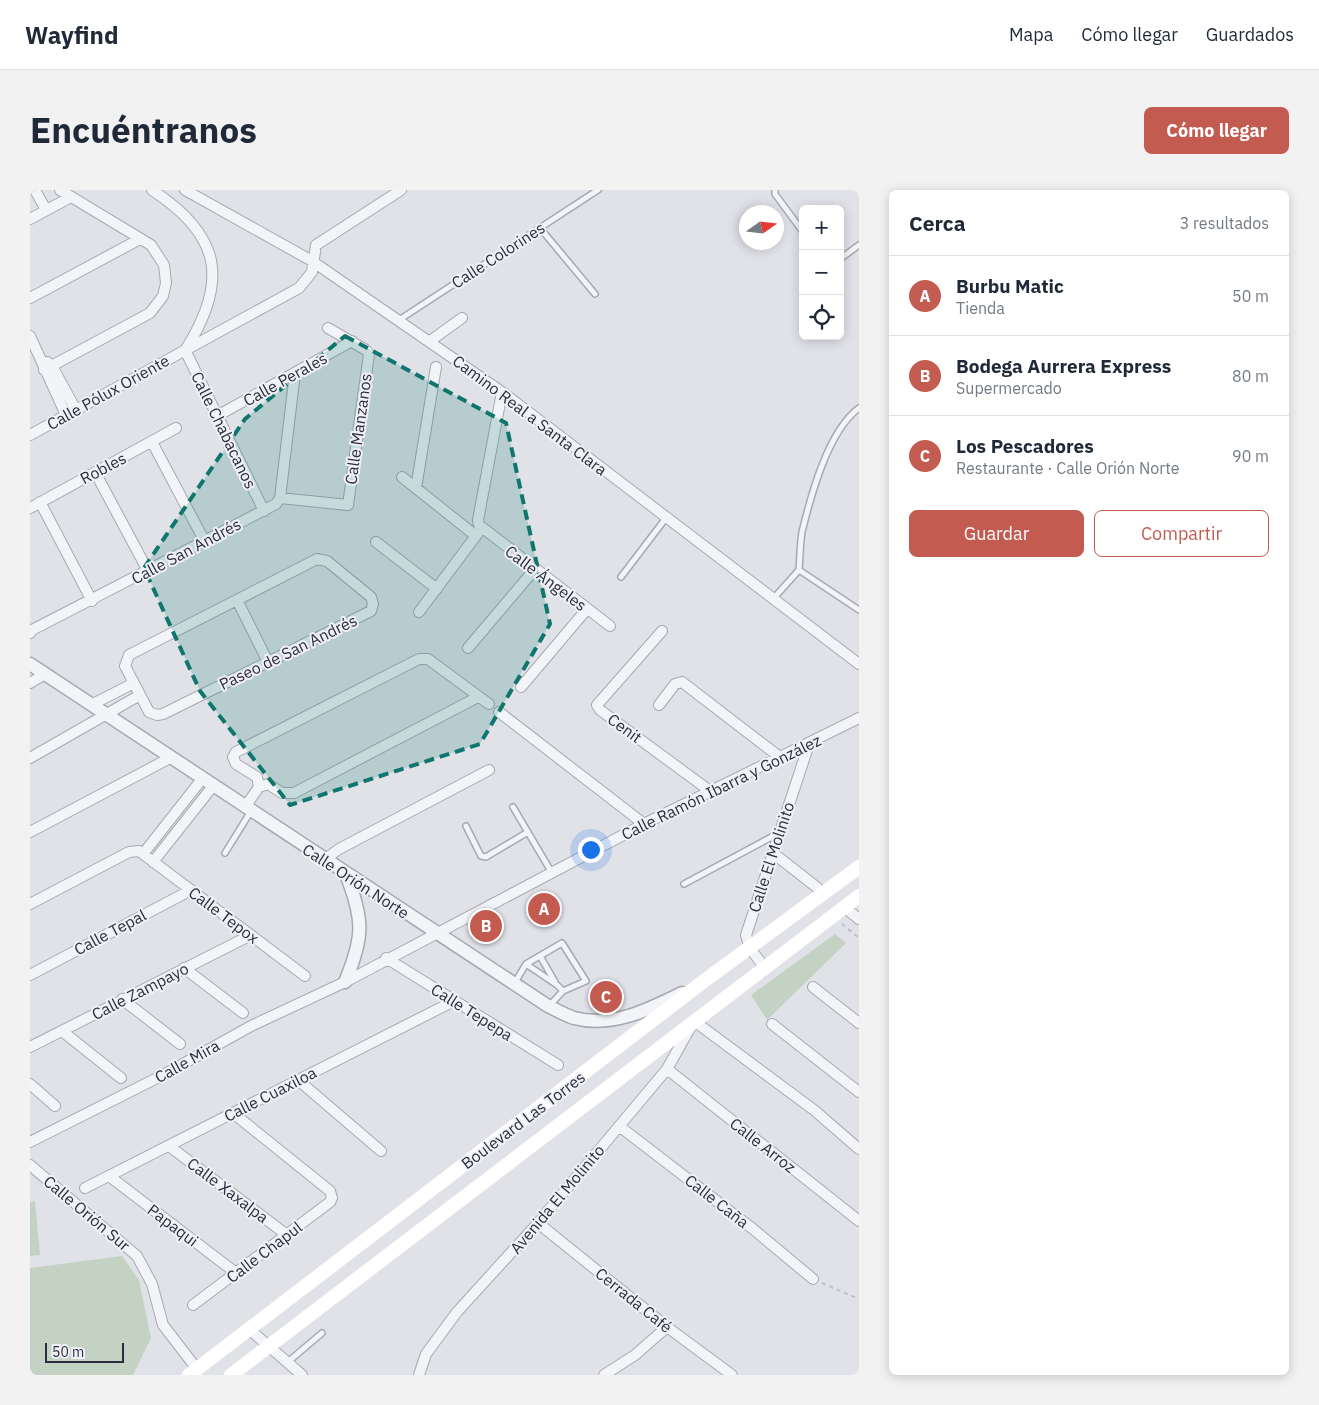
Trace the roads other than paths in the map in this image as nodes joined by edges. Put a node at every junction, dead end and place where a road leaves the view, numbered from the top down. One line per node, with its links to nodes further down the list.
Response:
1 (35, 190): 9 (street)
2 (60, 190): 8 (street)
3 (152, 190): 25 (street)
4 (185, 190): 16 (street, Camino Real a Santa Clara)
5 (401, 190): 16 (street, Calle Pólux Oriente)
6 (598, 190): 12 (lane, Calle Colorines)
7 (775, 190): 11 (lane)
8 (71, 197): 9 (street); 13 (street)
9 (46, 210): 10 (street)
10 (30, 219)
11 (799, 227)
12 (540, 228): 17 (lane); 20 (lane, Calle Colorines)
13 (140, 239): 18 (street); 27 (street)
14 (859, 245): 15 (lane)
15 (844, 256)
16 (312, 261): 20 (street, Camino Real a Santa Clara); 25 (street, Calle Pólux Oriente)
17 (595, 294)
18 (30, 298)
19 (462, 318): 24 (street)
20 (399, 320): 24 (street, Camino Real a Santa Clara)
21 (328, 328): 23 (street)
22 (30, 336): 27 (street)
23 (352, 341): 28 (street, Calle Perales); 40 (street, Calle Manzanos)
24 (430, 341): 29 (street, Camino Real a Santa Clara)
25 (186, 350): 31 (street, Calle Pólux Oriente); 33 (street, Calle Chabacanos)
26 (436, 367): 39 (street)
27 (48, 368): 31 (street); 32 (street)
28 (295, 373): 33 (street, Calle Perales); 40 (street)
29 (502, 392): 43 (street, Camino Real a Santa Clara); 44 (street)
30 (859, 408): 48 (lane)
31 (76, 410): 32 (street, Calle Pólux Oriente)
32 (66, 415): 35 (street, Calle Pólux Oriente)
33 (217, 416): 42 (street, Calle Chabacanos)
34 (176, 428): 36 (street, Robles)
35 (30, 435)
36 (152, 442): 37 (street, Robles); 45 (street)
37 (95, 472): 41 (street, Robles); 49 (street)
38 (402, 477): 39 (street, Calle Ángeles)
39 (416, 488): 44 (street, Calle Ángeles)
40 (280, 498): 42 (street, Calle San Andrés)
41 (35, 505): 54 (street)
42 (264, 511): 45 (street, Calle San Andrés)
43 (666, 518): 50 (lane); 52 (street, Camino Real a Santa Clara)
44 (479, 533): 47 (street, Calle Ángeles); 51 (street)
45 (205, 542): 49 (street, Calle San Andrés)
46 (376, 542): 51 (street)
47 (535, 569): 55 (street, Calle Ángeles); 61 (street)
48 (800, 570): 52 (lane); 56 (lane)
49 (148, 571): 54 (street, Calle San Andrés)
50 (621, 577)
51 (437, 589): 57 (street)
52 (773, 599): 64 (street, Camino Real a Santa Clara)
53 (237, 600): 62 (street); 62 (street, Paseo de San Andrés); 67 (street, Paseo de San Andrés)
54 (92, 601): 59 (street, Calle San Andrés)
55 (587, 609): 58 (street, Calle Ángeles); 68 (street)
56 (859, 610)
57 (419, 612)
58 (610, 626)
59 (31, 631)
60 (662, 631): 84 (street, Cenit)
61 (468, 648)
62 (268, 662): 69 (street, Paseo de San Andrés)
63 (30, 664): 65 (street, Calle Orión Norte)
64 (859, 664)
65 (46, 674): 66 (street); 72 (street, Calle Orión Norte)
66 (30, 683)
67 (134, 683): 69 (street, Paseo de San Andrés); 72 (street)
68 (521, 686)
69 (140, 695): 75 (street)
70 (478, 696): 71 (street); 83 (street); 83 (street)
71 (489, 704)
72 (91, 705): 75 (street, Calle Orión Norte)
73 (659, 705): 80 (street)
74 (499, 712): 87 (street)
75 (105, 714): 78 (street); 79 (street, Calle Orión Norte)
76 (859, 718): 77 (street, Calle Ramón Ibarra y González)
77 (809, 744): 80 (street, Calle Ramón Ibarra y González); 91 (street, Calle El Molinito)
78 (30, 758)
79 (170, 758): 82 (street, Calle Orión Norte); 89 (street)
80 (781, 758): 84 (street, Calle Ramón Ibarra y González)
81 (489, 770): 95 (street)
82 (208, 783): 86 (street, Calle Orión Norte); 94 (street); 96 (street)
83 (261, 783): 86 (street)
84 (710, 791): 87 (street, Calle Ramón Ibarra y González)
85 (513, 807): 90 (lane)
86 (248, 809): 92 (lane); 95 (street, Calle Orión Norte)
87 (644, 824): 98 (street, Calle Ramón Ibarra y González)
88 (466, 826): 90 (lane)
89 (30, 832)
90 (528, 832): 98 (lane)
91 (779, 833): 93 (street, Calle El Molinito); 100 (lane)
92 (225, 853)
93 (773, 853): 102 (street); 109 (street, Calle El Molinito)
94 (143, 854): 96 (street, Calle Tepox); 104 (street)
95 (324, 860): 99 (street, Calle Orión Norte)
96 (153, 862): 101 (street, Calle Tepox)
97 (859, 867): 102 (main road, Boulevard Las Torres)
98 (552, 872): 107 (street, Calle Ramón Ibarra y González)
99 (346, 874): 107 (street, Calle Orión Norte); 117 (street)
100 (684, 884)
101 (190, 890): 108 (street, Calle Tepox); 115 (street, Calle Tepal)
102 (824, 893): 109 (main road, Boulevard Las Torres)
103 (859, 896): 105 (main road, Boulevard Las Torres)
104 (30, 904)
105 (844, 907): 106 (street); 113 (main road, Boulevard Las Torres)
106 (859, 918)
107 (436, 933): 111 (street, Calle Ramón Ibarra y González); 118 (street, Calle Orión Norte)
108 (251, 935): 114 (street, Calle Zampayo); 116 (street, Calle Tepox)
109 (750, 948): 113 (street); 119 (main road, Boulevard Las Torres)
110 (540, 956): 112 (lane); 120 (lane); 122 (lane)
111 (386, 958): 117 (street, Calle Ramón Ibarra y González); 124 (street, Calle Tepepa)
112 (526, 964): 118 (lane); 120 (lane)
113 (764, 967): 127 (main road, Boulevard Las Torres)
114 (184, 968): 123 (street, Calle Zampayo); 126 (street)
115 (30, 975)
116 (305, 976)
117 (345, 982): 142 (street, Calle Mira)
118 (514, 984): 125 (street, Calle Orión Norte)
119 (700, 984): 125 (street, Calle Orión Norte); 156 (main road, Boulevard Las Torres)
120 (557, 985): 122 (lane)
121 (813, 987): 128 (street)
122 (563, 992): 125 (lane)
123 (122, 999): 130 (street, Calle Zampayo); 131 (street)
124 (454, 1000): 133 (street, Calle Tepepa); 136 (street, Calle Cuaxiloa)
125 (548, 1006)
126 (242, 1013)
127 (694, 1021): 134 (street, Avenida El Molinito); 144 (street); 158 (main road, Boulevard Las Torres)
128 (859, 1023)
129 (772, 1024): 138 (street)
130 (62, 1031): 132 (street, Calle Zampayo); 135 (street)
131 (180, 1044)
132 (30, 1047)
133 (558, 1065)
134 (668, 1069): 141 (street, Avenida El Molinito); 149 (street, Calle Arroz)
135 (121, 1078)
136 (298, 1080): 140 (street, Calle Cuaxiloa); 145 (street)
137 (30, 1084): 139 (street)
138 (859, 1092)
139 (55, 1106)
140 (234, 1113): 143 (street, Calle Cuaxiloa); 151 (street, Calle Chapul)
141 (619, 1126): 150 (street, Avenida El Molinito); 153 (street, Calle Caña)
142 (30, 1142)
143 (169, 1146): 147 (street, Calle Cuaxiloa); 151 (street, Calle Xaxalpa)
144 (859, 1149)
145 (381, 1151)
146 (30, 1165): 160 (street, Calle Orión Sur)
147 (109, 1176): 148 (street, Calle Cuaxiloa); 152 (street, Papaqui)
148 (85, 1188)
149 (859, 1221)
150 (538, 1223): 155 (street, Cerrada Café); 163 (street, Avenida El Molinito)
151 (286, 1235): 152 (street, Calle Chapul)
152 (236, 1273): 154 (street, Calle Chapul)
153 (813, 1279)
154 (192, 1305)
155 (666, 1327): 164 (street); 165 (street, Cerrada Café)
156 (249, 1329): 158 (street); 160 (main road, Boulevard Las Torres)
157 (322, 1333): 159 (lane)
158 (270, 1345): 159 (street); 161 (main road, Boulevard Las Torres)
159 (289, 1361): 162 (street)
160 (193, 1372)
161 (231, 1375)
162 (302, 1375)
163 (419, 1375)
164 (604, 1375)
165 (732, 1375)

